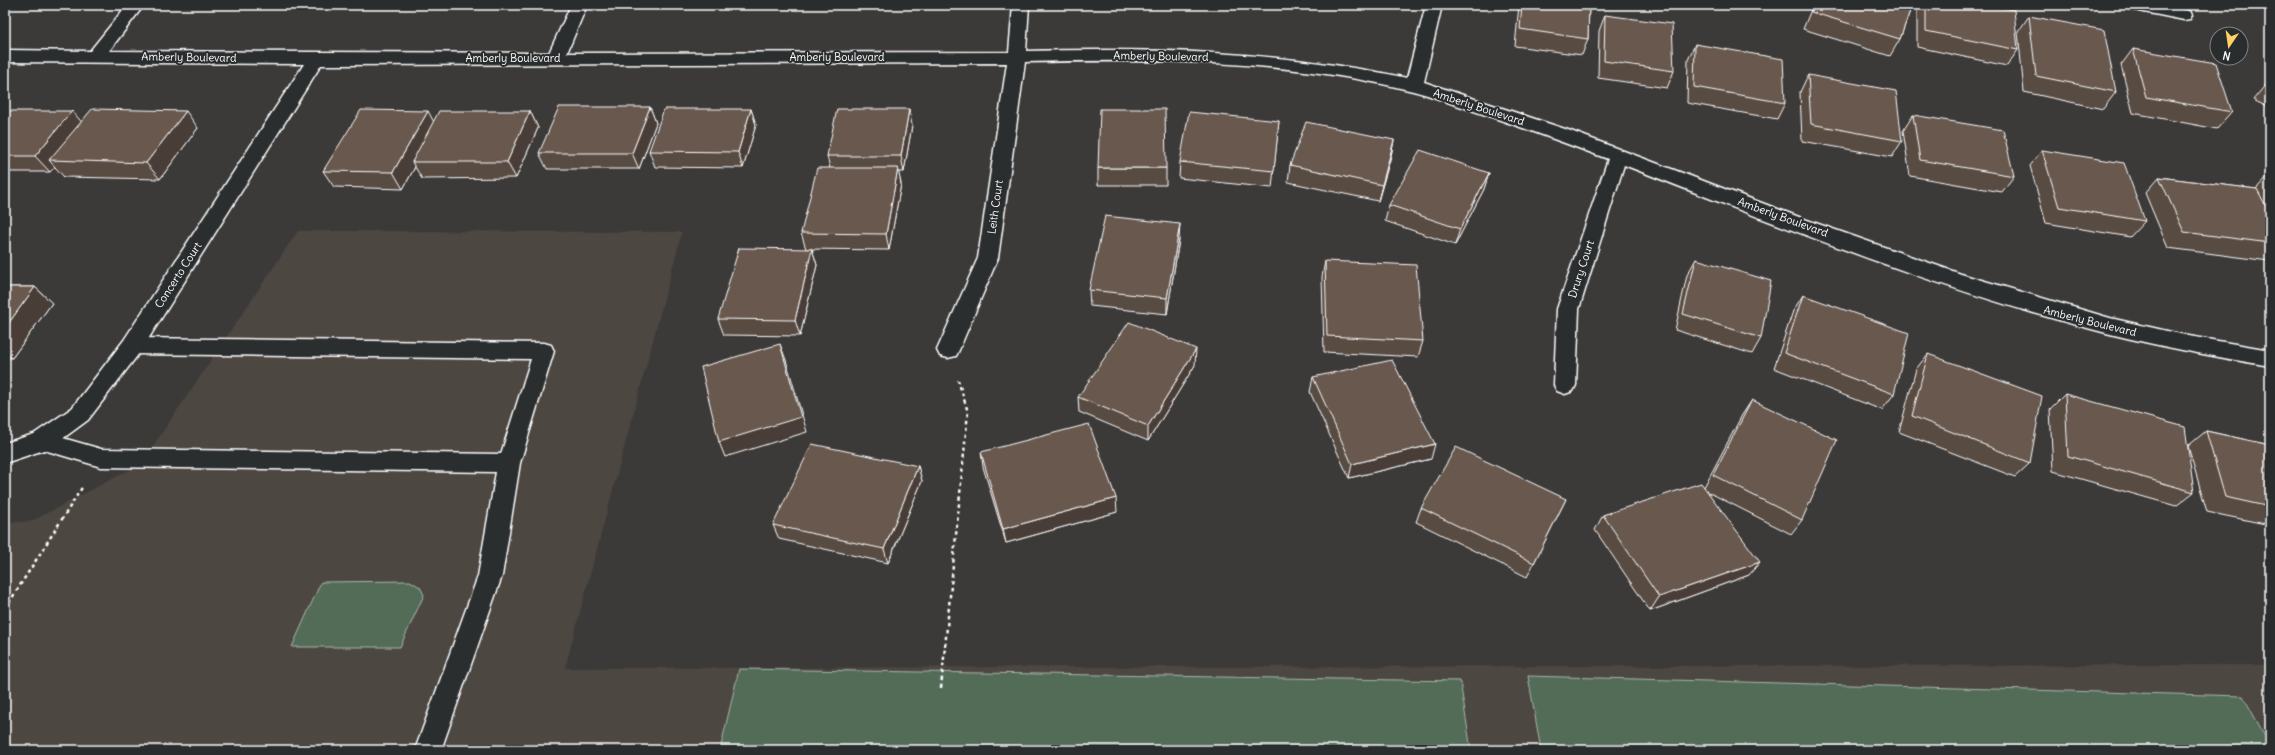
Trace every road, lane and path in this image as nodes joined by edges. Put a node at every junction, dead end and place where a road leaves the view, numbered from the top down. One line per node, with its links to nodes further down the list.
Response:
1 (136, 5): 8 (street)
2 (579, 5): 10 (street)
3 (1021, 5): 9 (street, Leith Court)
4 (1434, 5): 12 (street)
5 (2135, 5): 6 (street)
6 (2184, 15)
7 (5, 56): 8 (street, Amberly Boulevard)
8 (96, 56): 11 (street, Amberly Boulevard)
9 (1017, 56): 10 (street, Amberly Boulevard); 12 (street, Amberly Boulevard); 15 (street, Leith Court)
10 (556, 57): 11 (street, Amberly Boulevard)
11 (316, 59): 14 (street, Concerto Court)
12 (1414, 85): 13 (street, Amberly Boulevard)
13 (1618, 156): 16 (street, Amberly Boulevard); 17 (street, Drury Court)
14 (132, 346): 18 (street, Concerto Court); 21 (lane)
15 (948, 350): 23 (path)
16 (2270, 358)
17 (1565, 385)
18 (42, 441): 19 (street, Concerto Court); 20 (lane)
19 (5, 453)
20 (101, 458): 21 (lane); 22 (path)
21 (509, 463): 24 (lane)
22 (5, 609)
23 (941, 688)
24 (428, 750)

